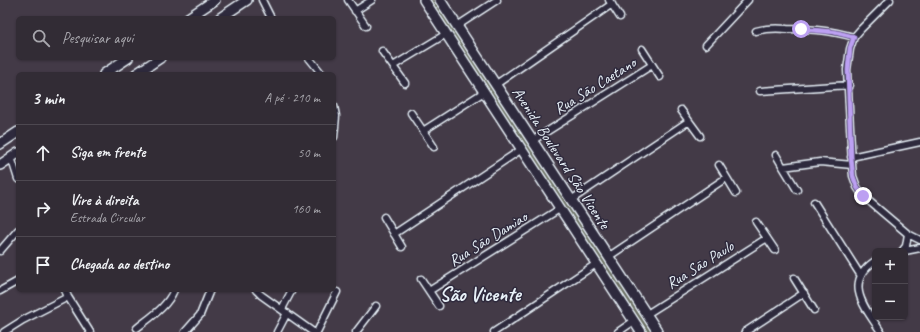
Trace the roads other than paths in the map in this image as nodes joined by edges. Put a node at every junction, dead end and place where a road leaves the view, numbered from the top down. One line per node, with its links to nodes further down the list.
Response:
1 (215, 0): 13 (street)
2 (247, 0): 14 (street)
3 (262, 0): 15 (street)
4 (348, 0): 12 (street)
5 (372, 0): 12 (street)
6 (424, 0): 20 (street, Avenida Boulevard São Vicente)
7 (440, 0): 18 (street, Avenida Boulevard São Vicente)
8 (497, 0): 18 (street)
9 (748, 0): 22 (street)
10 (890, 0): 21 (street)
11 (611, 2): 16 (street); 35 (street)
12 (355, 11): 17 (street)
13 (191, 16)
14 (223, 16)
15 (270, 16)
16 (620, 17)
17 (366, 26)
18 (457, 26): 35 (street, Avenida Boulevard São Vicente)
19 (756, 31): 21 (street)
20 (446, 34): 29 (street); 38 (street, Avenida Boulevard São Vicente)
21 (854, 37): 36 (street)
22 (706, 45)
23 (642, 49): 28 (street)
24 (382, 51): 29 (street)
25 (125, 60): 30 (street)
26 (157, 60): 31 (street)
27 (311, 60): 32 (street)
28 (652, 65): 33 (street); 45 (street, Rua Sāo Caetano)
29 (393, 66): 34 (street)
30 (107, 72)
31 (140, 72)
32 (320, 72)
33 (660, 77)
34 (405, 83)
35 (495, 85): 45 (street, Avenida Boulevard São Vicente)
36 (849, 86): 37 (street); 52 (street)
37 (760, 91)
38 (484, 92): 42 (street); 49 (street, Avenida Boulevard São Vicente)
39 (681, 110): 41 (street)
40 (411, 113): 42 (street)
41 (689, 121): 44 (street); 60 (street)
42 (423, 131): 48 (street)
43 (16, 133): 47 (street)
44 (700, 136)
45 (532, 141): 60 (street, Avenida Boulevard São Vicente)
46 (920, 142): 52 (street)
47 (0, 144)
48 (434, 147)
49 (522, 149): 62 (street, Avenida Boulevard São Vicente); 66 (street)
50 (15, 155): 53 (street)
51 (776, 156): 56 (street)
52 (851, 157): 54 (street)
53 (0, 165)
54 (852, 165): 56 (street); 67 (street)
55 (719, 166): 57 (street)
56 (783, 167): 58 (street)
57 (726, 178): 59 (street); 76 (street)
58 (797, 190)
59 (736, 192)
60 (571, 200): 76 (street, Avenida Boulevard São Vicente)
61 (814, 202): 79 (street)
62 (560, 208): 78 (street, Avenida Boulevard São Vicente); 84 (street, Rua Sāo Damiao)
63 (384, 217): 66 (street)
64 (756, 222): 68 (street)
65 (16, 232): 75 (street)
66 (394, 234): 70 (street)
67 (908, 234): 69 (street); 71 (street)
68 (767, 238): 73 (street); 97 (street, Rua Sāo Paulo)
69 (920, 240)
70 (402, 247)
71 (905, 248)
72 (920, 248): 74 (street)
73 (775, 250)
74 (908, 250)
75 (0, 251)
76 (608, 257): 97 (street, Avenida Boulevard São Vicente)
77 (872, 263): 79 (street)
78 (596, 264): 98 (street, Avenida Boulevard São Vicente); 108 (street)
79 (861, 276): 101 (street)
80 (794, 278): 91 (street)
81 (421, 279): 84 (street)
82 (16, 282): 83 (street)
83 (0, 291)
84 (429, 291): 94 (street)
85 (66, 292): 92 (street)
86 (173, 292): 99 (street)
87 (209, 292): 103 (street)
88 (258, 292): 96 (street)
89 (291, 292): 96 (street)
90 (337, 292): 106 (street)
91 (804, 294): 95 (street); 112 (street)
92 (68, 297): 100 (street); 102 (street)
93 (376, 306): 107 (street)
94 (439, 306)
95 (814, 310)
96 (285, 311): 104 (street); 105 (street)
97 (647, 314): 111 (street, Avenida Boulevard São Vicente)
98 (634, 321): 109 (street); 110 (street, Avenida Boulevard São Vicente)
99 (137, 328)
100 (88, 331)
101 (879, 331)
102 (4, 332)
103 (186, 332)
104 (277, 332)
105 (313, 332)
106 (317, 332)
107 (356, 332)
108 (494, 332)
109 (618, 332)
110 (641, 332)
111 (658, 332)
112 (745, 332)

